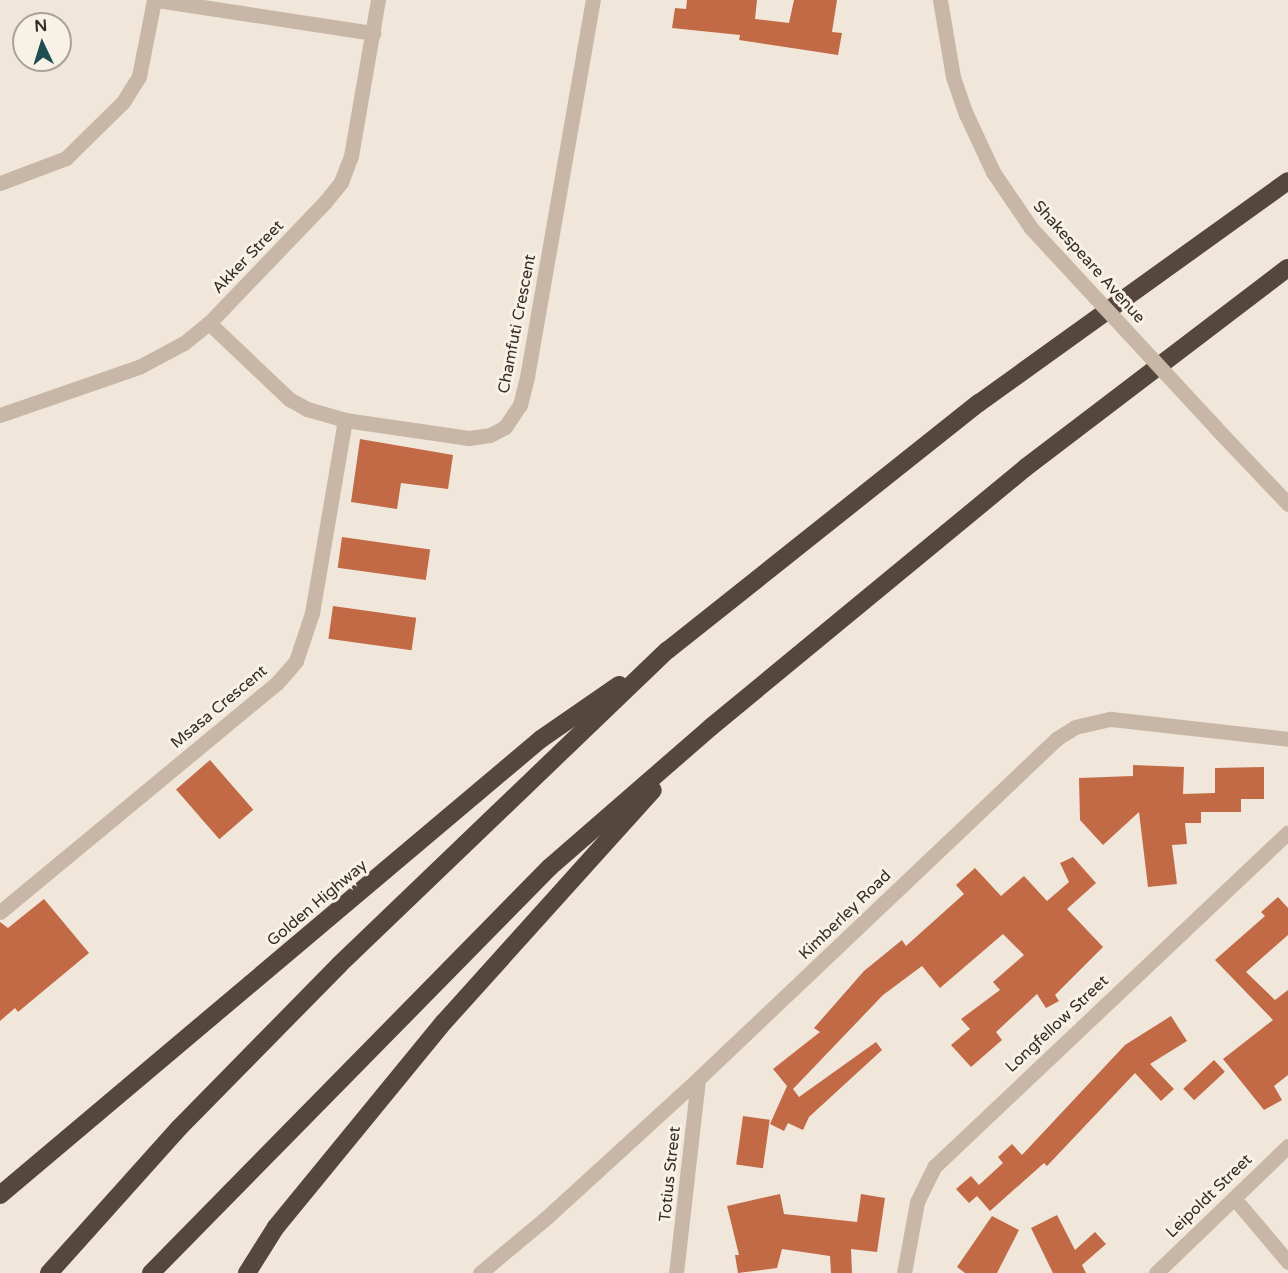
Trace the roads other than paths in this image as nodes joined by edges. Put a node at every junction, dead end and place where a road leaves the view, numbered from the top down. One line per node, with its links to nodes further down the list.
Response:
1 (156, 0): 5 (street); 7 (street)
2 (378, 0): 5 (street, Akker Street)
3 (593, 0): 11 (street, Chamfuti Crescent)
4 (940, 0): 12 (street, Shakespeare Avenue, bridge)
5 (373, 33): 9 (street, Akker Street)
6 (1288, 181): 13 (highway)
7 (0, 183)
8 (1288, 268): 14 (highway)
9 (209, 323): 10 (street, Akker Street); 11 (street, Chamfuti Crescent)
10 (0, 415)
11 (345, 420): 17 (street, Msasa Crescent)
12 (1288, 504)
13 (668, 650): 20 (highway, Golden Highway); 23 (highway)
14 (711, 726): 24 (highway); 25 (highway)
15 (1288, 739): 18 (street, Kimberley Road)
16 (1288, 832): 28 (street, Longfellow Street)
17 (0, 912)
18 (698, 1079): 26 (street, Kimberley Road); 27 (street, Totius Street)
19 (1288, 1146): 21 (street, Leipoldt Street)
20 (0, 1195)
21 (1234, 1198): 22 (street); 29 (street, Leipoldt Street)
22 (1288, 1262)
23 (49, 1273)
24 (151, 1273)
25 (247, 1273)
26 (480, 1273)
27 (676, 1273)
28 (904, 1273)
29 (1156, 1273)

